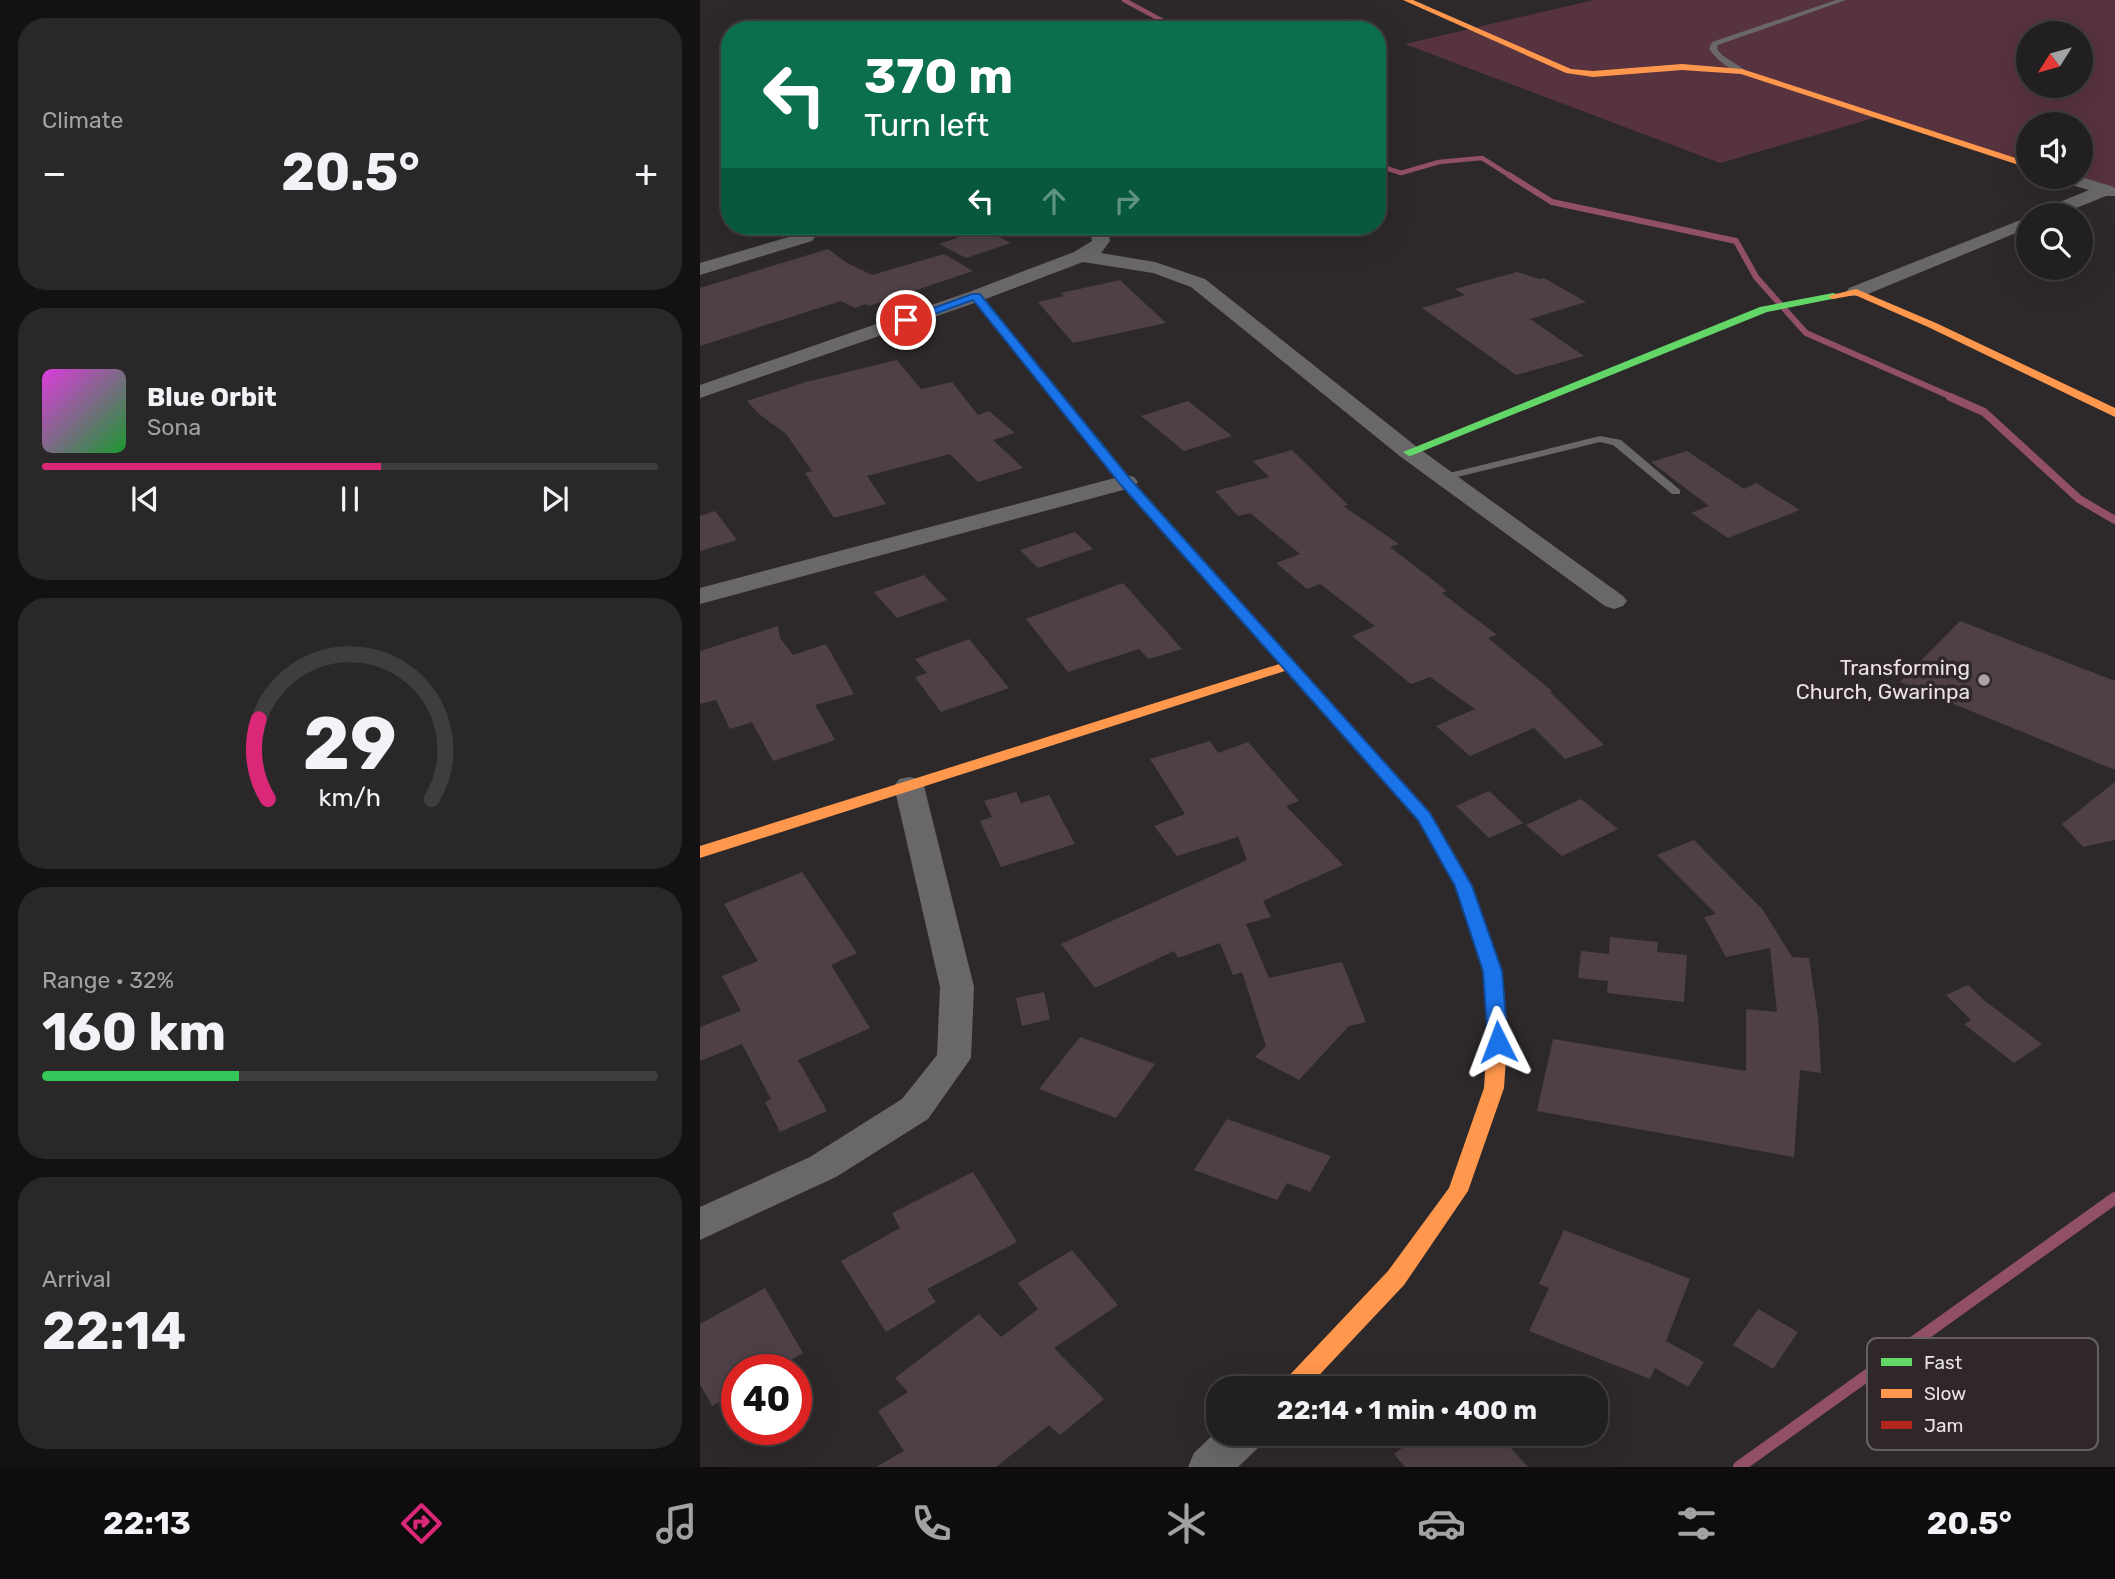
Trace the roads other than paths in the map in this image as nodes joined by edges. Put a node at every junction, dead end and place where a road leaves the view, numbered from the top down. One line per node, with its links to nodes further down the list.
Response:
1 (1407, 0): 3 (street)
2 (1843, 0): 3 (lane)
3 (1742, 72): 4 (street)
4 (2016, 161)
5 (2093, 186): 6 (street)
6 (2110, 192): 7 (street)
7 (2078, 203)
8 (2016, 227): 13 (street)
9 (1100, 235): 11 (street)
10 (806, 237): 12 (street)
11 (1081, 256): 14 (street); 17 (street)
12 (700, 269)
13 (1847, 294): 16 (street); 17 (street)
14 (976, 296): 15 (street); 19 (street)
15 (700, 392)
16 (2115, 412)
17 (1409, 452): 18 (street)
18 (1445, 477): 20 (lane); 22 (street)
19 (1126, 482): 21 (street); 23 (street)
20 (1676, 492)
21 (700, 596)
22 (1614, 601)
23 (1289, 664): 24 (street); 27 (street)
24 (909, 786): 25 (street); 26 (street)
25 (700, 852)
26 (700, 1224)
27 (1303, 1376)
28 (1231, 1446): 29 (street)
29 (1209, 1467)

